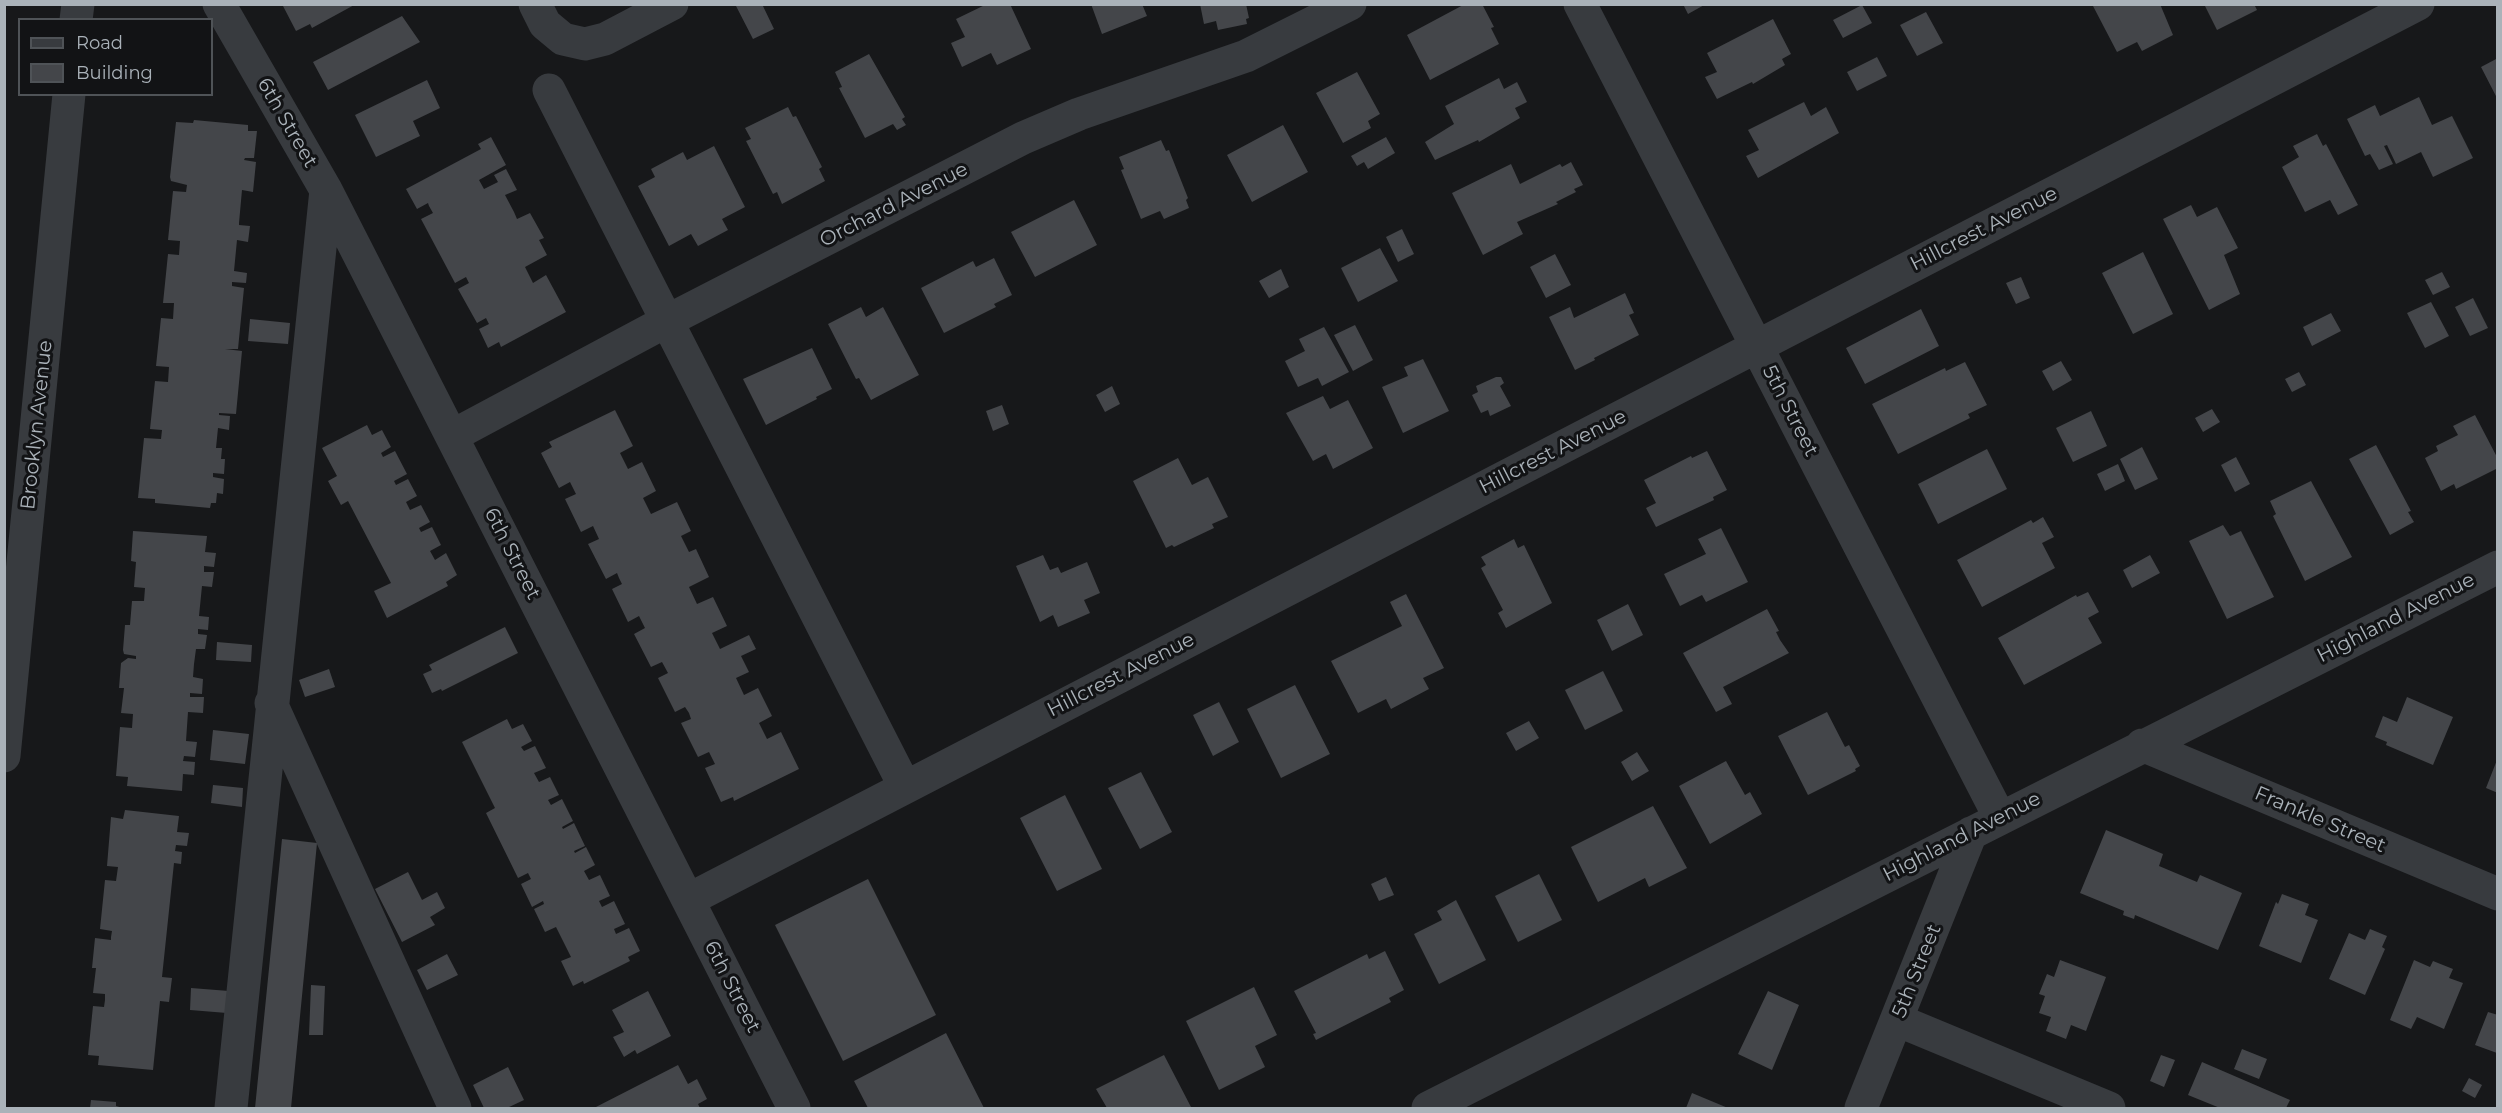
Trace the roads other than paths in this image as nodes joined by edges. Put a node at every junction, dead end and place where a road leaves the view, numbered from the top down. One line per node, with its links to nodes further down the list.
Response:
1 (219, 4): 9 (street, 6th Street)
2 (535, 4): 3 (street)
3 (672, 4)
4 (1350, 4): 10 (street, Orchard Avenue)
5 (1580, 4): 11 (street, 5th Street)
6 (2418, 4): 11 (street, Hillcrest Avenue)
7 (549, 90): 10 (street)
8 (69, 96): 16 (street, Brooklyn Avenue)
9 (326, 190): 12 (street, 6th Street); 14 (street)
10 (665, 322): 12 (street, Orchard Avenue); 17 (street)
11 (1757, 346): 17 (street, Hillcrest Avenue); 18 (street, 5th Street)
12 (452, 436): 21 (street, 6th Street)
13 (2498, 567): 15 (street, Highland Avenue)
14 (271, 703): 23 (street); 24 (street)
15 (2142, 745): 18 (street, Highland Avenue); 20 (street, Frankle Street)
16 (4, 756)
17 (905, 787): 21 (street, Hillcrest Avenue)
18 (2000, 818): 19 (street, Highland Avenue)
19 (1971, 833): 22 (street, 5th Street); 26 (street, Highland Avenue)
20 (2498, 894)
21 (688, 900): 25 (street, 6th Street)
22 (1897, 1020): 27 (street, 5th Street); 28 (street)
23 (231, 1108)
24 (455, 1108)
25 (794, 1108)
26 (1428, 1108)
27 (1861, 1108)
28 (2109, 1108)

